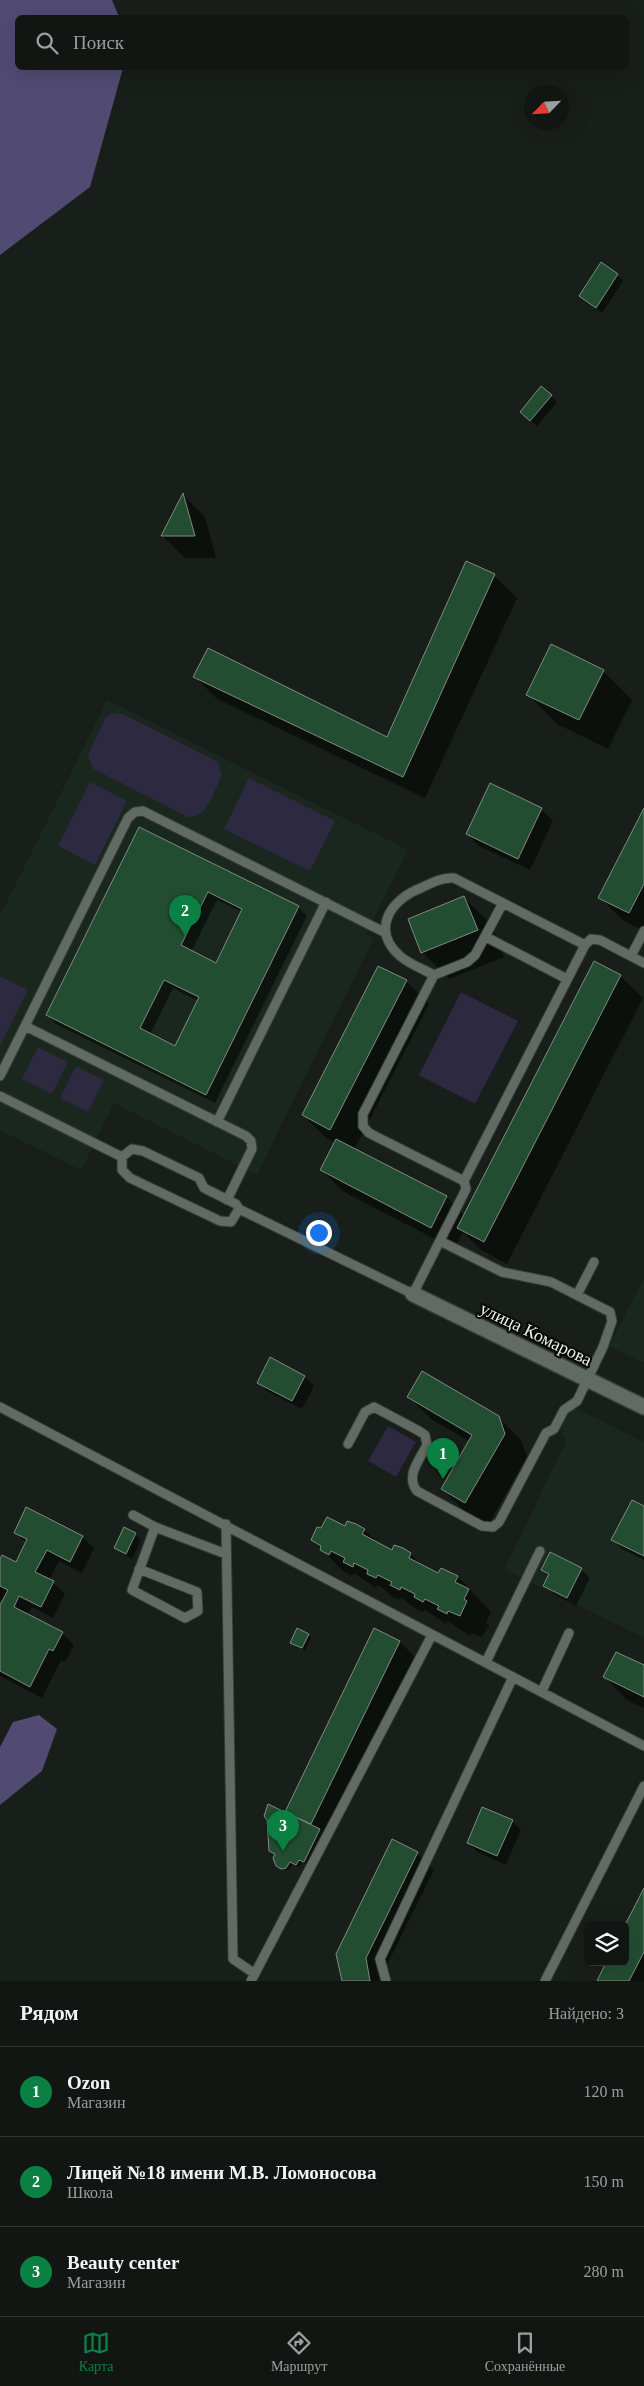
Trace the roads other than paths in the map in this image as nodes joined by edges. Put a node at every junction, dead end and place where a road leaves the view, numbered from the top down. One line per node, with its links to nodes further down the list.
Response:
1 (326, 902): 4 (lane); 11 (lane); 14 (lane)
2 (503, 903): 4 (lane); 5 (lane); 6 (lane)
3 (644, 931): 7 (lane)
4 (386, 932): 9 (lane)
5 (486, 937): 9 (lane); 10 (lane)
6 (585, 945): 7 (lane); 10 (lane)
7 (631, 956): 8 (lane)
8 (644, 963)
9 (434, 975): 16 (lane)
10 (567, 979): 16 (lane)
11 (25, 1026): 12 (lane); 14 (lane)
12 (0, 1076)
13 (0, 1096): 15 (lane)
14 (217, 1122): 17 (lane)
15 (122, 1156): 17 (lane); 18 (lane)
16 (464, 1181): 19 (lane)
17 (227, 1200): 18 (lane)
18 (239, 1209): 21 (lane)
19 (440, 1241): 21 (lane); 22 (lane)
20 (594, 1262): 22 (lane)
21 (413, 1294): 23 (street, улица Комарова)
22 (577, 1295): 23 (lane)
23 (588, 1380): 25 (street, улица Комарова); 26 (lane)
24 (0, 1407): 28 (lane)
25 (644, 1407)
26 (348, 1444)
27 (133, 1515): 29 (lane)
28 (226, 1524): 31 (lane); 34 (lane)
29 (155, 1527): 31 (lane); 32 (lane)
30 (540, 1551): 35 (lane)
31 (226, 1554): 40 (lane)
32 (139, 1569): 32 (lane)
33 (569, 1633): 37 (lane)
34 (432, 1635): 35 (lane); 40 (lane)
35 (486, 1662): 36 (lane)
36 (513, 1676): 37 (lane); 41 (lane)
37 (542, 1691): 38 (lane)
38 (644, 1746)
39 (644, 1786): 42 (lane)
40 (253, 1977)
41 (386, 1981)
42 (545, 1981)

